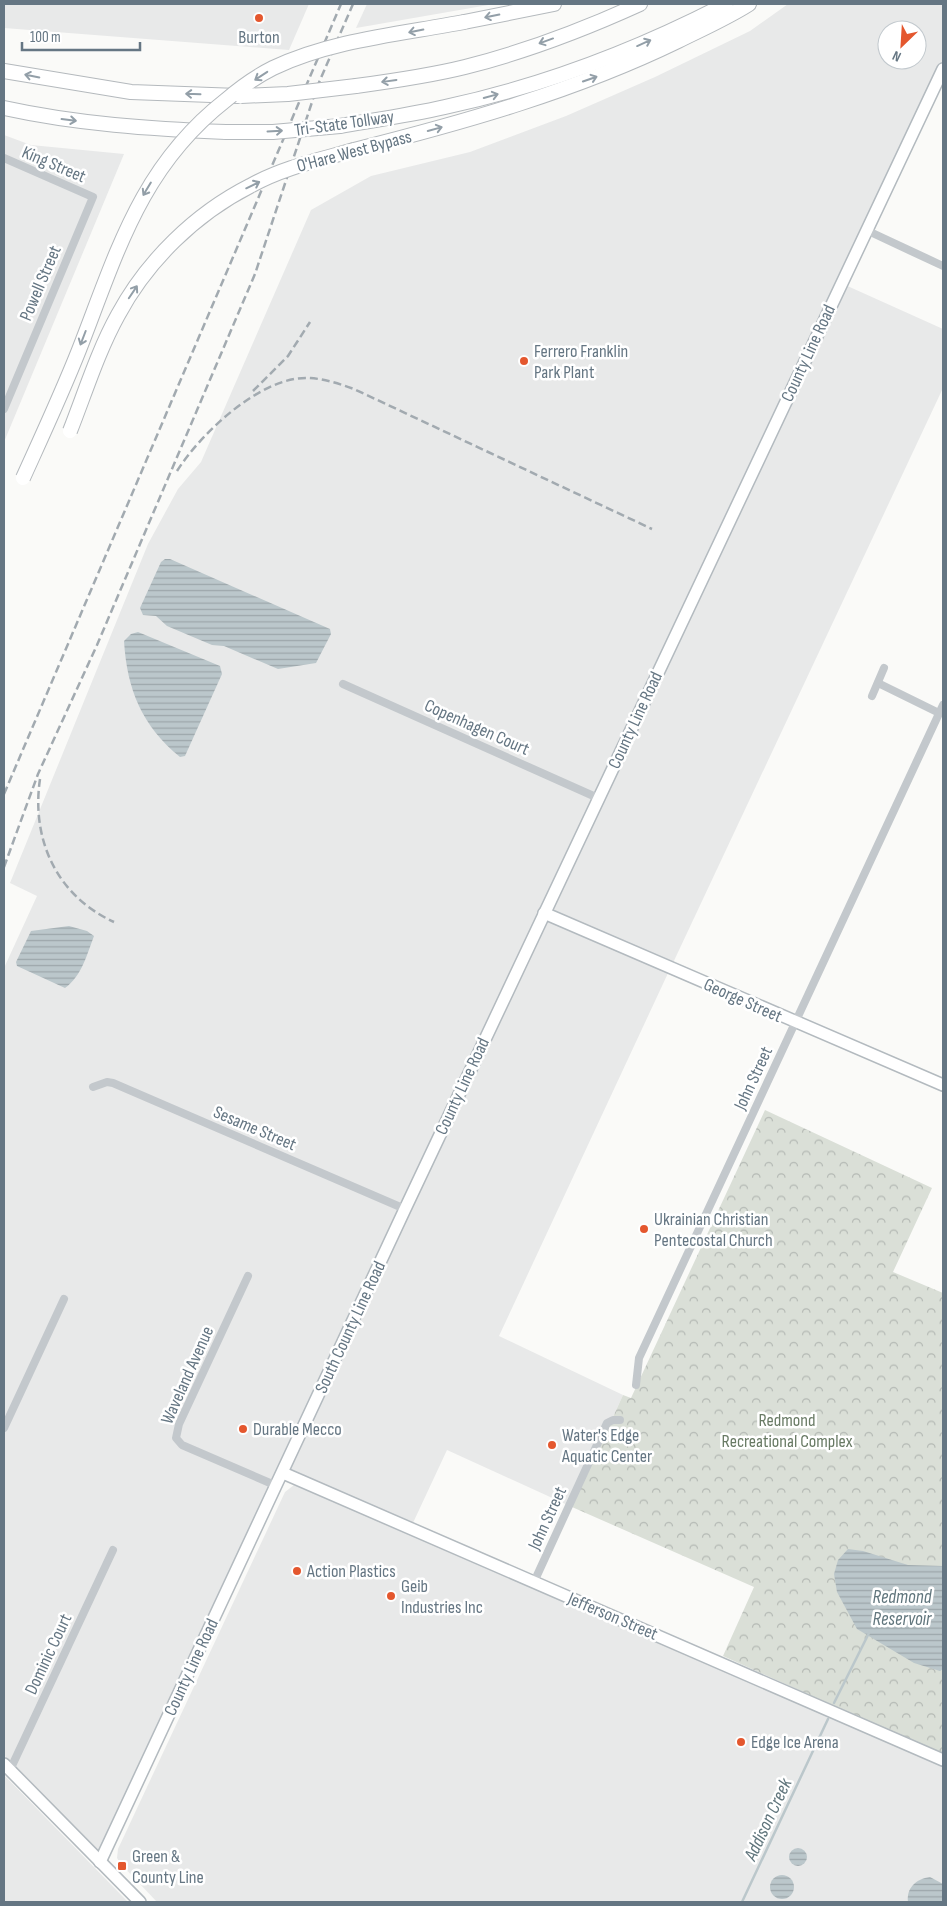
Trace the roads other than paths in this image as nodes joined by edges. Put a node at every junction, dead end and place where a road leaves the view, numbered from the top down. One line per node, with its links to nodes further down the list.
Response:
1 (554, 4): 14 (highway, one-way to 14, bridge)
2 (640, 4): 6 (highway, Tri-State Tollway, one-way to 6, bridge)
3 (726, 4): 7 (highway, Tri-State Tollway, one-way to 3, bridge)
4 (749, 4): 13 (highway, O'Hare West Bypass, one-way to 4, bridge)
5 (943, 69): 10 (street, County Line Road)
6 (4, 71)
7 (4, 108)
8 (4, 158): 9 (street, King Street)
9 (93, 197): 12 (street, Powell Street)
10 (866, 230): 11 (street); 21 (street, County Line Road)
11 (943, 266)
12 (4, 409)
13 (70, 431)
14 (23, 478)
15 (884, 668): 16 (street)
16 (878, 683): 18 (street); 20 (street)
17 (343, 684): 21 (street, Copenhagen Court)
18 (872, 696)
19 (943, 705): 20 (street, John Street)
20 (940, 713): 23 (street, John Street)
21 (598, 798): 22 (street, County Line Road)
22 (544, 912): 23 (street, George Street); 26 (street, County Line Road)
23 (795, 1023): 24 (street, George Street); 29 (street, John Street)
24 (943, 1085)
25 (94, 1088): 26 (street, Sesame Street)
26 (404, 1209): 32 (street, South County Line Road)
27 (248, 1276): 33 (street, Waveland Avenue)
28 (64, 1299): 31 (street)
29 (636, 1385)
30 (620, 1420): 35 (street, John Street)
31 (4, 1428)
32 (283, 1473): 33 (street, County Line Road); 35 (street, Jefferson Street)
33 (277, 1486): 38 (street, County Line Road)
34 (113, 1550): 37 (street, Dominic Court)
35 (534, 1582): 36 (street, Jefferson Street)
36 (943, 1760)
37 (7, 1767): 38 (street)
38 (100, 1862): 39 (street)
39 (140, 1902)

